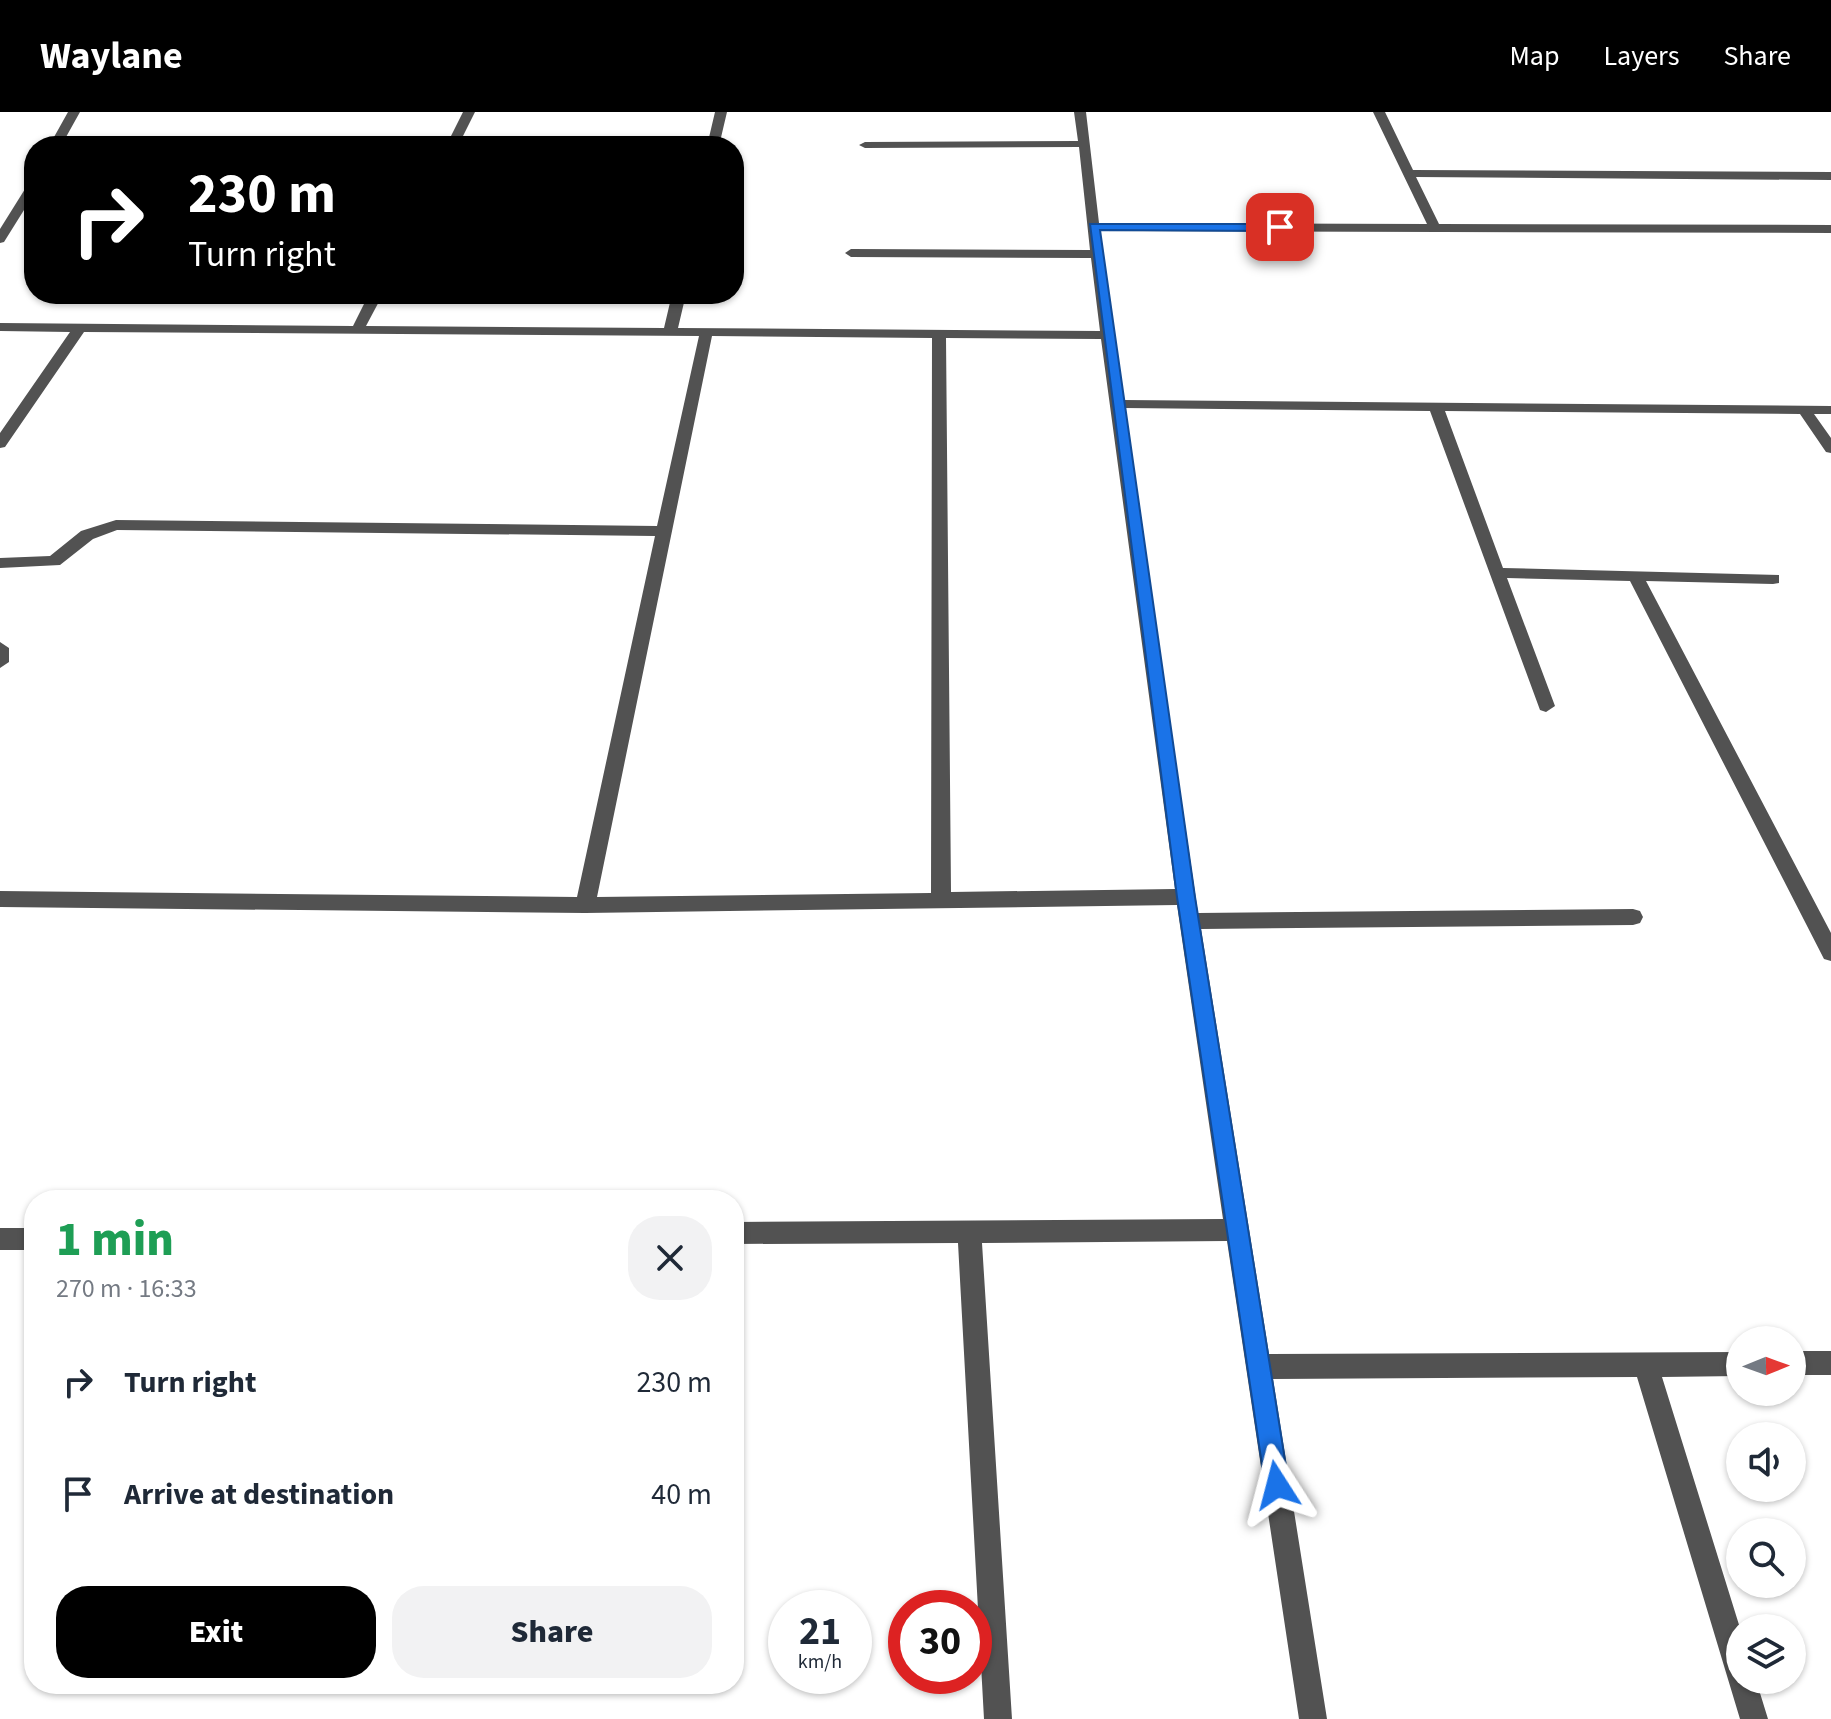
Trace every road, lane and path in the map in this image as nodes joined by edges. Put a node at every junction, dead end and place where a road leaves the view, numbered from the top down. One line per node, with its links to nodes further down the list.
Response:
1 (74, 112): 6 (street)
2 (469, 112): 7 (street)
3 (721, 112): 8 (street)
4 (1080, 112): 9 (street)
5 (1379, 112): 11 (street)
6 (61, 136)
7 (457, 136)
8 (715, 136)
9 (1084, 144): 10 (street); 14 (street)
10 (865, 145)
11 (1408, 173): 12 (street); 15 (street)
12 (1831, 176)
13 (24, 200): 17 (street)
14 (1094, 227): 15 (street); 19 (street)
15 (1435, 228): 16 (street)
16 (1831, 229)
17 (0, 239)
18 (851, 253): 19 (street)
19 (1097, 254): 28 (street)
20 (371, 304): 24 (street)
21 (677, 304): 25 (street)
22 (0, 327): 23 (street)
23 (79, 329): 24 (street); 33 (street)
24 (356, 332): 25 (street)
25 (670, 332): 26 (street)
26 (706, 333): 27 (street); 35 (street)
27 (939, 334): 28 (street); 45 (street)
28 (1106, 335): 29 (street)
29 (1116, 404): 30 (street); 43 (street)
30 (1436, 407): 31 (street); 37 (street)
31 (1804, 410): 32 (street); 34 (street)
32 (1831, 410)
33 (0, 444)
34 (1831, 449)
35 (664, 531): 36 (street); 46 (street)
36 (0, 563)
37 (1497, 573): 38 (street); 42 (street)
38 (1635, 576): 39 (street); 49 (street)
39 (1773, 579)
40 (0, 648): 41 (street)
41 (0, 662)
42 (1546, 706)
43 (1186, 897): 45 (street); 48 (street)
44 (0, 899): 46 (street)
45 (941, 900): 46 (street)
46 (585, 905)
47 (1633, 917): 48 (street)
48 (1190, 921): 50 (street)
49 (1831, 953)
50 (1237, 1230): 51 (street); 59 (street)
51 (969, 1231): 52 (street); 62 (street)
52 (744, 1233)
53 (0, 1239): 54 (street)
54 (24, 1239)
55 (1806, 1363): 56 (street)
56 (1831, 1363)
57 (1726, 1364): 58 (street)
58 (1646, 1365): 59 (street); 60 (street)
59 (1259, 1367): 63 (street)
60 (1726, 1626)
61 (1746, 1694): 64 (street)
62 (998, 1719)
63 (1313, 1719)
64 (1754, 1719)

